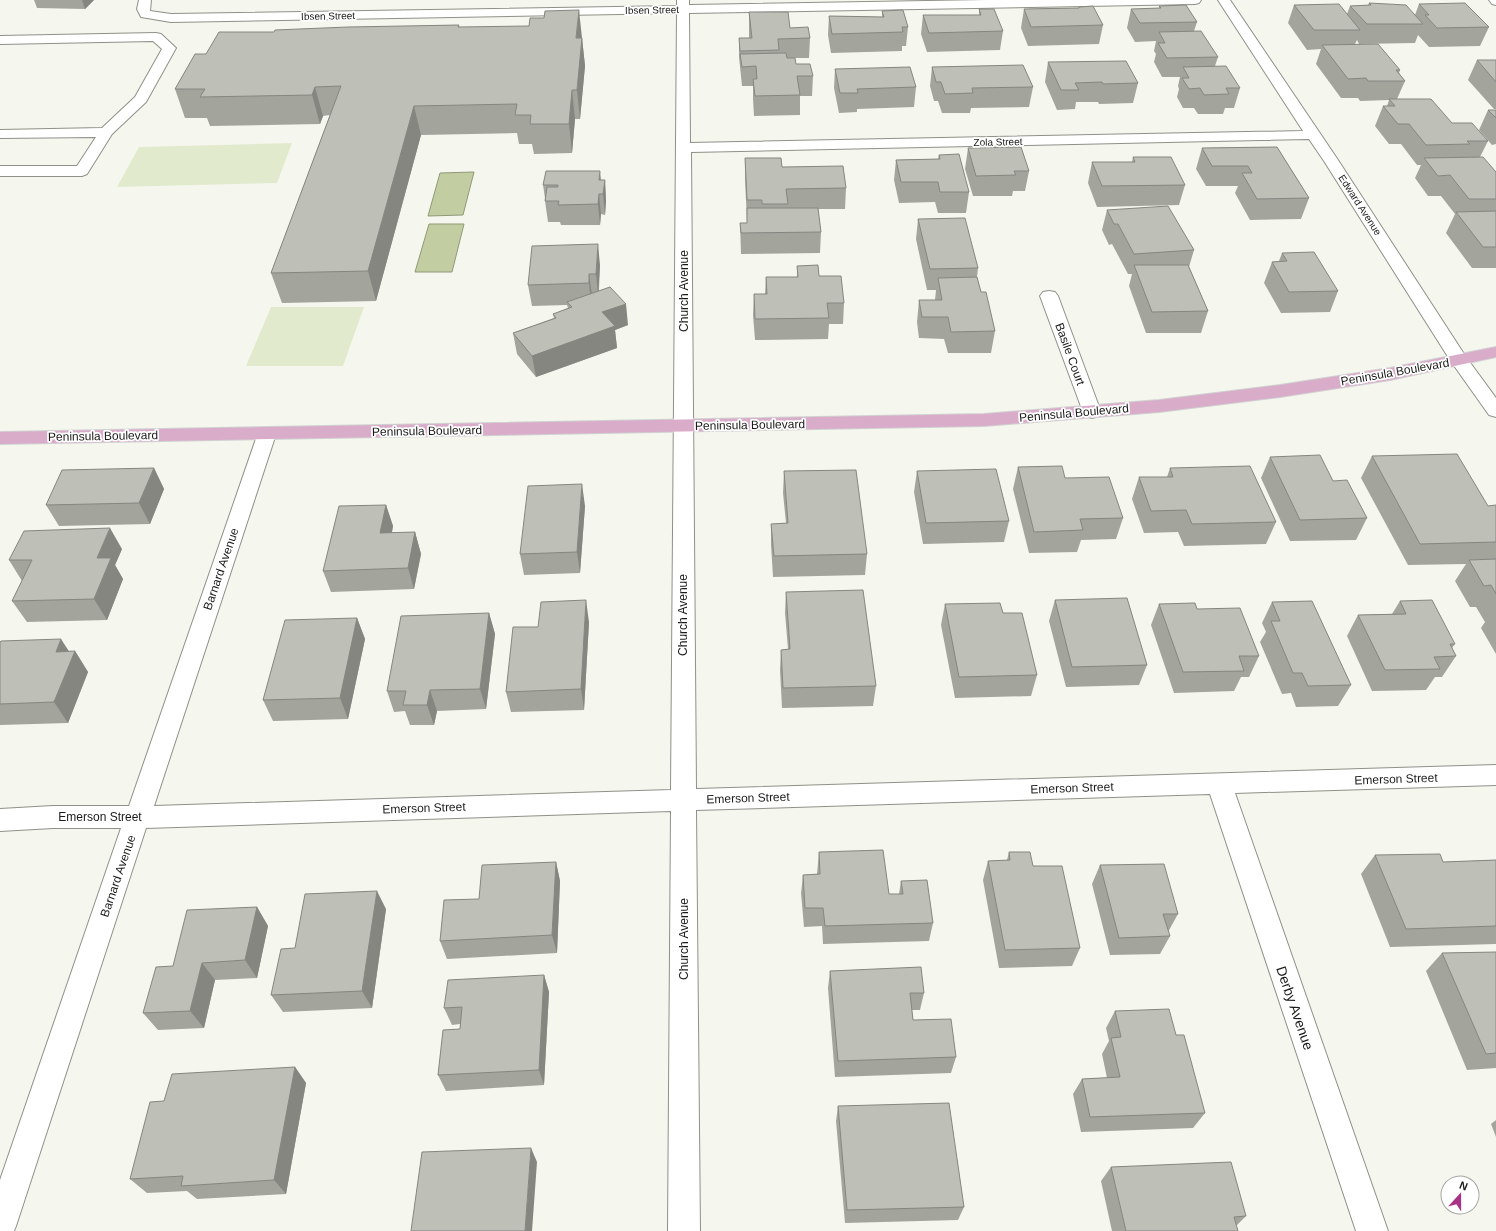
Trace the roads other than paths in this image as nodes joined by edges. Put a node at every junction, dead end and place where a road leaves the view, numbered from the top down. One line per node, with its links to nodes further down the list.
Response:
1 (411, 0): 8 (street)
2 (1143, 0): 3 (street, Ibsen Street); 6 (street, Ibsen Street)
3 (1195, 0)
4 (1224, 0): 12 (street, Edward Avenue)
5 (144, 2): 8 (street, Ibsen Street)
6 (951, 2): 7 (street, Ibsen Street)
7 (683, 5): 8 (street, Ibsen Street); 13 (street, Church Avenue)
8 (406, 14)
9 (0, 40): 10 (street)
10 (106, 132): 11 (street); 14 (street)
11 (0, 134)
12 (1313, 135): 13 (street, Zola Street); 17 (street, Edward Avenue)
13 (683, 148): 20 (street, Church Avenue)
14 (0, 171)
15 (1049, 296): 19 (street, Basile Court)
16 (1496, 352): 17 (main road, Peninsula Boulevard)
17 (1459, 360): 18 (street, Edward Avenue); 19 (main road, Peninsula Boulevard)
18 (1496, 411)
19 (1092, 412): 20 (main road, Peninsula Boulevard)
20 (683, 426): 21 (main road, Peninsula Boulevard); 25 (street, Church Avenue)
21 (266, 434): 22 (main road, Peninsula Boulevard); 26 (street, Barnard Avenue)
22 (0, 438)
23 (1496, 775): 24 (street, Emerson Street)
24 (1219, 784): 25 (street, Emerson Street); 30 (street, Derby Avenue)
25 (683, 800): 26 (street, Emerson Street); 29 (street, Church Avenue)
26 (137, 817): 27 (street, Emerson Street); 28 (street, Barnard Avenue)
27 (0, 820)
28 (0, 1226)
29 (684, 1231)
30 (1372, 1231)

